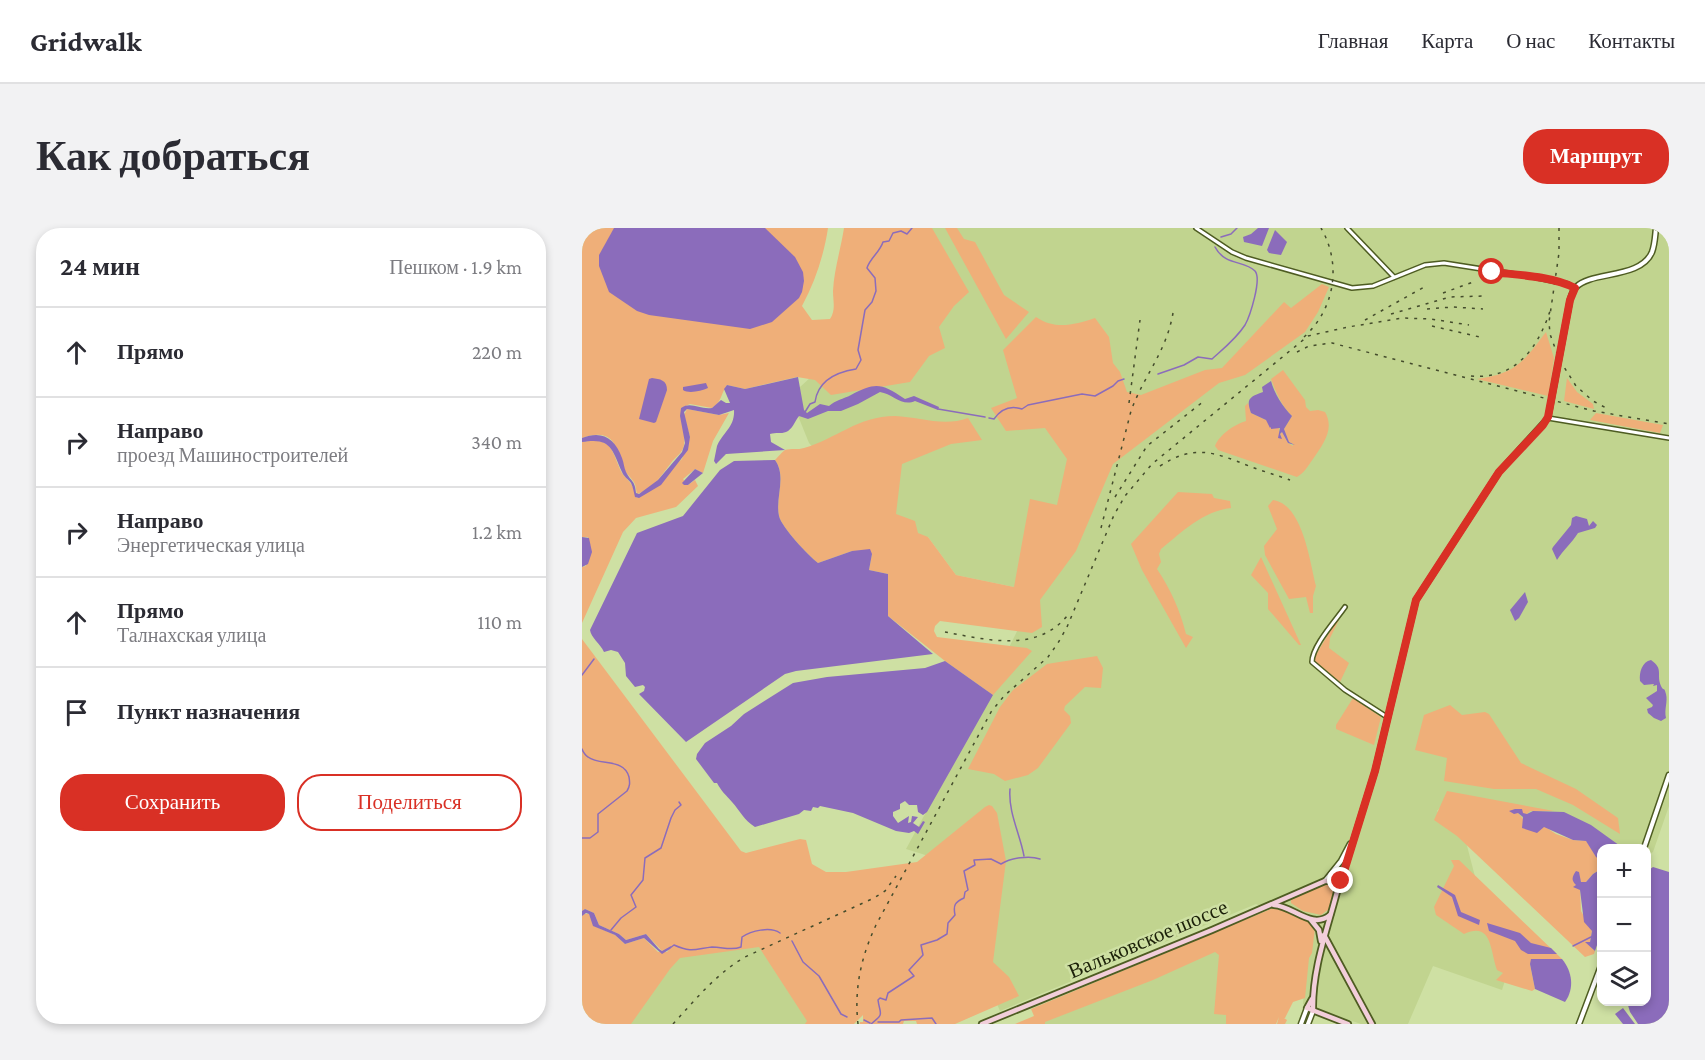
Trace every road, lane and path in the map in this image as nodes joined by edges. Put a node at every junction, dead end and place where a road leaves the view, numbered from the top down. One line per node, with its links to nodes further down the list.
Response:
1 (1196, 228): 4 (street)
2 (1347, 228): 4 (street)
3 (1656, 228): 5 (street)
4 (1394, 277): 5 (street)
5 (1575, 288): 6 (street)
6 (1548, 418): 7 (street); 9 (street)
7 (1669, 438)
8 (1345, 607): 9 (street)
9 (1387, 717): 11 (street)
10 (1669, 775): 12 (street)
11 (1353, 838): 13 (street, Вальковское шоссе); 14 (street)
12 (1646, 844)
13 (1325, 881): 14 (main road, Вальковское шоссе); 15 (main road, Вальковское шоссе)
14 (1339, 886): 18 (main road)
15 (1289, 897): 16 (main road, Вальковское шоссе); 17 (main road)
16 (1272, 905): 17 (main road); 27 (main road, Вальковское шоссе)
17 (1285, 906): 19 (main road)
18 (1330, 915): 19 (main road); 20 (main road)
19 (1311, 920): 21 (main road)
20 (1324, 935): 21 (main road); 26 (main road)
21 (1322, 943): 23 (main road)
22 (1597, 976): 33 (street)
23 (1313, 997): 24 (main road); 25 (main road)
24 (1307, 1008): 25 (main road); 28 (street)
25 (1313, 1011): 29 (street); 30 (main road)
26 (1367, 1016): 31 (main road); 32 (main road)
27 (982, 1024)
28 (1301, 1024)
29 (1308, 1024)
30 (1348, 1024)
31 (1367, 1024)
32 (1372, 1024)
33 (1579, 1024)

